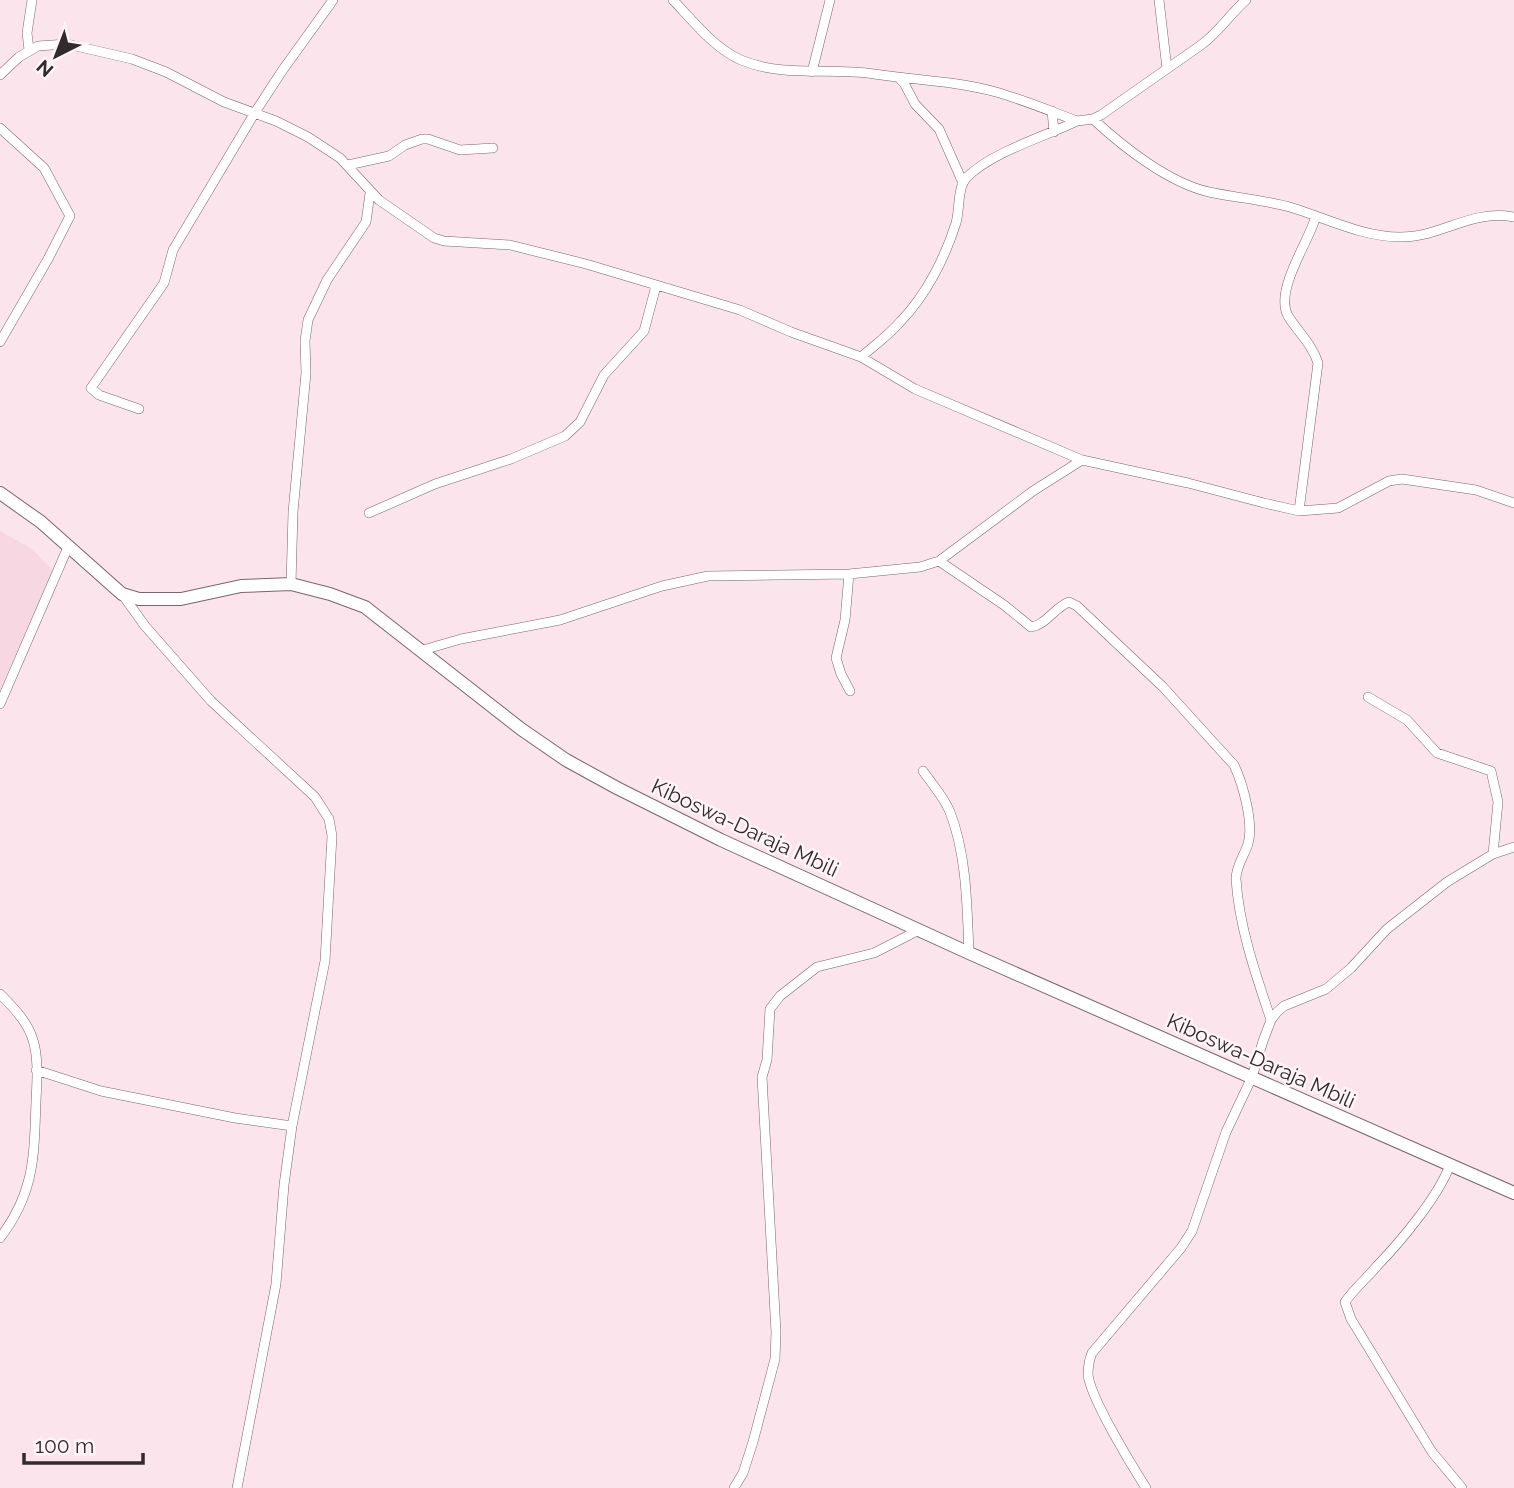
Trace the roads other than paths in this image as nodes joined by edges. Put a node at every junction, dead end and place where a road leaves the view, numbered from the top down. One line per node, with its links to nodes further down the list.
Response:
1 (32, 0): 7 (street)
2 (333, 0): 13 (street)
3 (673, 0): 9 (street)
4 (830, 0): 9 (street)
5 (1159, 0): 8 (street)
6 (1246, 0): 8 (street)
7 (29, 50): 10 (street); 13 (street)
8 (1167, 69): 14 (street)
9 (812, 72): 11 (street)
10 (0, 75)
11 (899, 78): 12 (street); 20 (street)
12 (1052, 111): 15 (street); 17 (street)
13 (254, 114): 19 (street); 27 (street)
14 (1093, 119): 15 (street); 22 (street)
15 (1077, 121): 17 (street)
16 (0, 128): 25 (street)
17 (1054, 132): 20 (street)
18 (492, 148): 19 (street)
19 (348, 165): 21 (street)
20 (963, 183): 26 (street)
21 (370, 193): 24 (street); 36 (street)
22 (1316, 216): 23 (street); 31 (street)
23 (1514, 217)
24 (656, 286): 26 (street); 32 (street)
25 (0, 342)
26 (861, 357): 28 (street)
27 (139, 409)
28 (1083, 460): 31 (street); 34 (street)
29 (0, 493): 33 (main road)
30 (1514, 503): 31 (street)
31 (1299, 511)
32 (369, 513)
33 (68, 547): 37 (main road); 41 (street)
34 (939, 561): 35 (street); 48 (street)
35 (849, 574): 38 (street); 39 (street)
36 (291, 584): 37 (main road, Kiboswa-Daraja Mbili); 38 (main road, Kiboswa-Daraja Mbili)
37 (122, 594): 51 (street)
38 (423, 650): 45 (main road, Kiboswa-Daraja Mbili)
39 (850, 691)
40 (1368, 697): 44 (street)
41 (0, 704)
42 (923, 771): 46 (street)
43 (1514, 847): 44 (street)
44 (1493, 854): 48 (street)
45 (919, 930): 46 (main road, Kiboswa-Daraja Mbili); 56 (street)
46 (970, 953): 50 (main road, Kiboswa-Daraja Mbili)
47 (0, 994): 49 (street)
48 (1271, 1020): 50 (street)
49 (36, 1070): 51 (street); 54 (street)
50 (1252, 1077): 52 (main road, Kiboswa-Daraja Mbili); 57 (street)
51 (292, 1126): 55 (street)
52 (1450, 1165): 53 (main road, Kiboswa-Daraja Mbili); 58 (street)
53 (1514, 1193)
54 (0, 1238)
55 (237, 1488)
56 (734, 1488)
57 (1146, 1488)
58 (1462, 1488)

